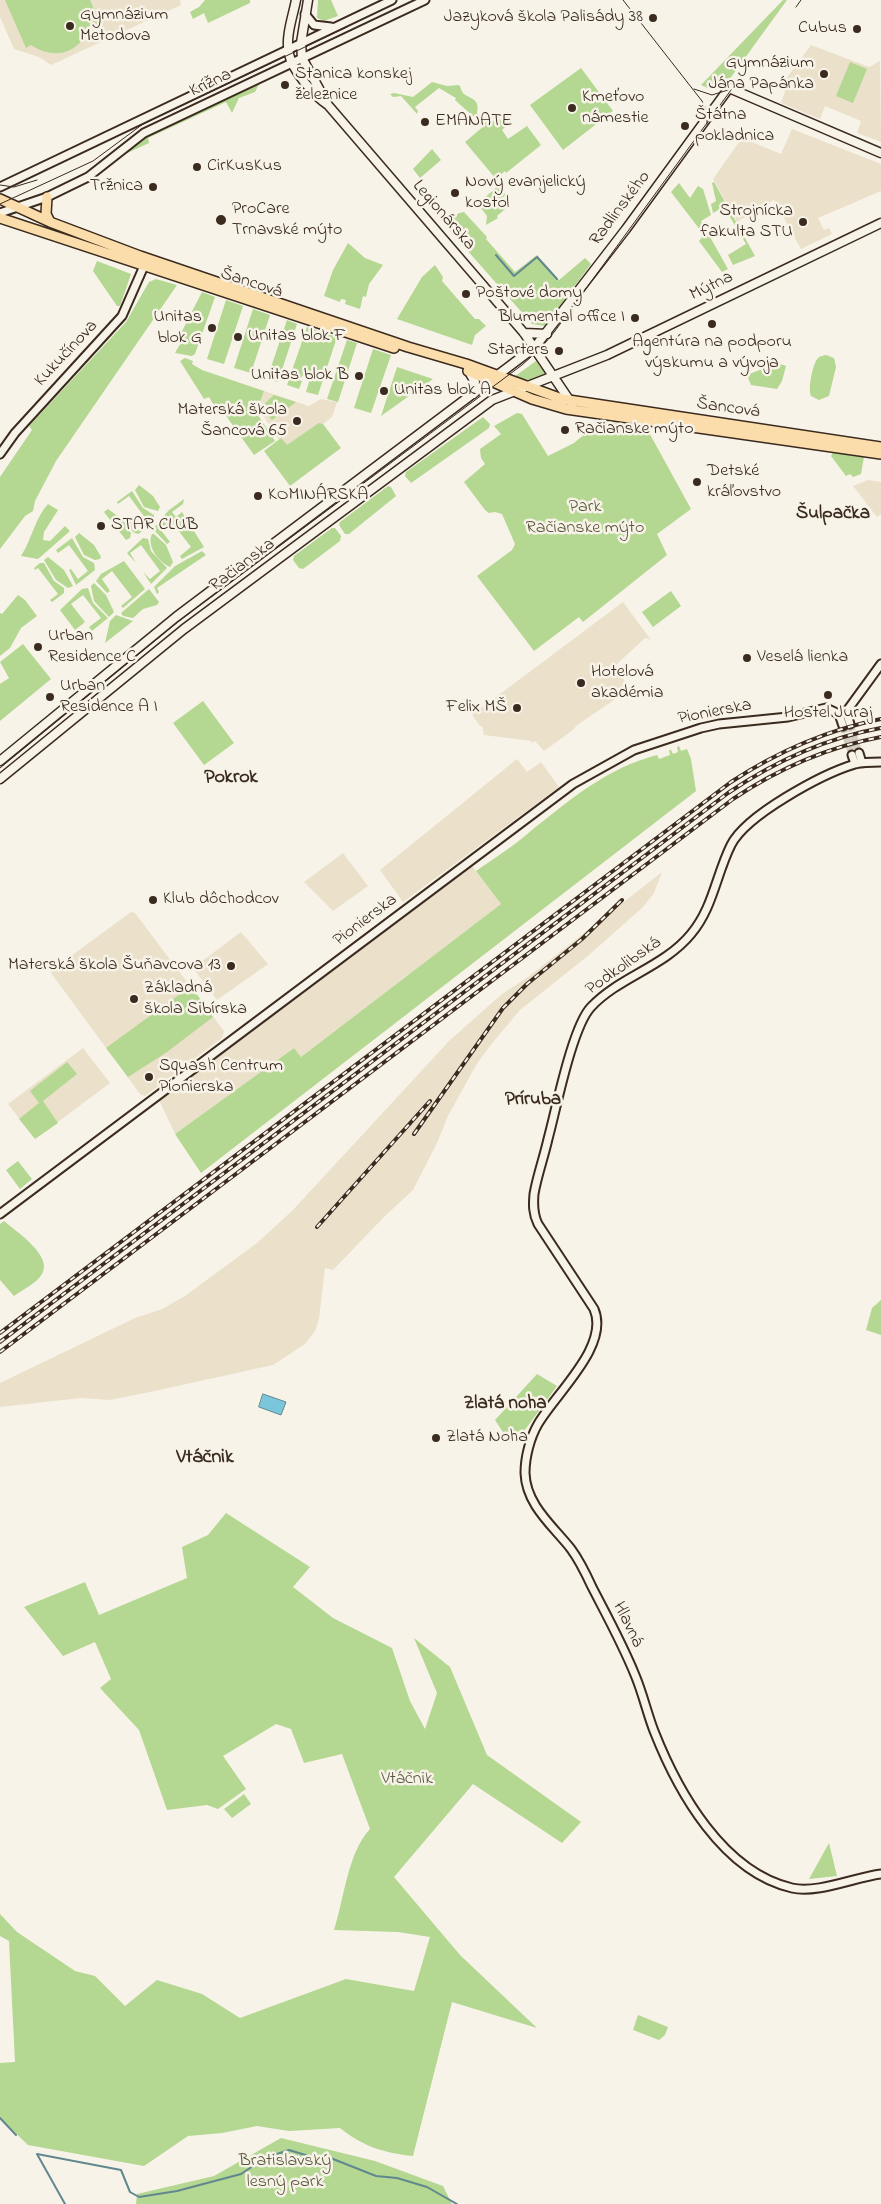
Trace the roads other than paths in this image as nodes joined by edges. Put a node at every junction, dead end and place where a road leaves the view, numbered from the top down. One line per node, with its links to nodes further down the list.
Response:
1 (296, 0): 8 (main road)
2 (308, 0): 5 (main road, Legionárska)
3 (392, 0): 6 (street, Krížna)
4 (425, 0): 9 (street, Krížna)
5 (305, 14): 6 (street); 7 (main road, Legionárska)
6 (334, 27): 7 (street, Krížna)
7 (301, 43): 8 (street, Krížna); 9 (main road, Legionárska)
8 (288, 49): 10 (main road, Legionárska); 13 (street, Krížna)
9 (302, 58): 10 (street, Krížna); 11 (main road, Legionárska)
10 (293, 63): 11 (main road, Legionárska); 14 (street, Krížna)
11 (328, 105): 22 (main road, Legionárska)
12 (881, 152): 23 (main road, Radlinského)
13 (0, 187)
14 (47, 197): 16 (street, Krížna); 19 (main road)
15 (0, 199): 16 (main road, Šancová)
16 (18, 208): 17 (street, Krížna); 19 (main road, Šancová)
17 (0, 213)
18 (0, 218): 21 (main road, Šancová)
19 (50, 222): 27 (main road, Šancová)
20 (881, 223): 26 (main road, Mýtna)
21 (144, 266): 25 (main road, Šancová); 34 (street, Kukučínova)
22 (524, 332): 23 (main road); 24 (main road, Legionárska)
23 (547, 334): 24 (main road, Radlinského)
24 (535, 347): 26 (main road); 27 (main road)
25 (468, 370): 27 (main road, Šancová); 30 (main road)
26 (555, 376): 28 (main road); 31 (main road)
27 (495, 378): 28 (main road); 29 (main road); 30 (main road, Račianska)
28 (526, 386): 29 (main road); 31 (main road)
29 (514, 391): 32 (main road); 43 (main road, Račianska)
30 (473, 394): 40 (main road, Račianska)
31 (570, 401): 32 (main road); 33 (main road, Šancová)
32 (574, 410): 35 (main road, Šancová)
33 (881, 447)
34 (0, 454)
35 (881, 454)
36 (881, 664): 37 (street)
37 (843, 713): 38 (street); 44 (street, Pionierska)
38 (846, 725)
39 (855, 754): 42 (street)
40 (0, 761)
41 (881, 762): 42 (street)
42 (858, 763): 45 (street, Podkolibská)
43 (0, 779)
44 (0, 1214)
45 (598, 1319): 46 (street, Hlavná)
46 (881, 1874)

